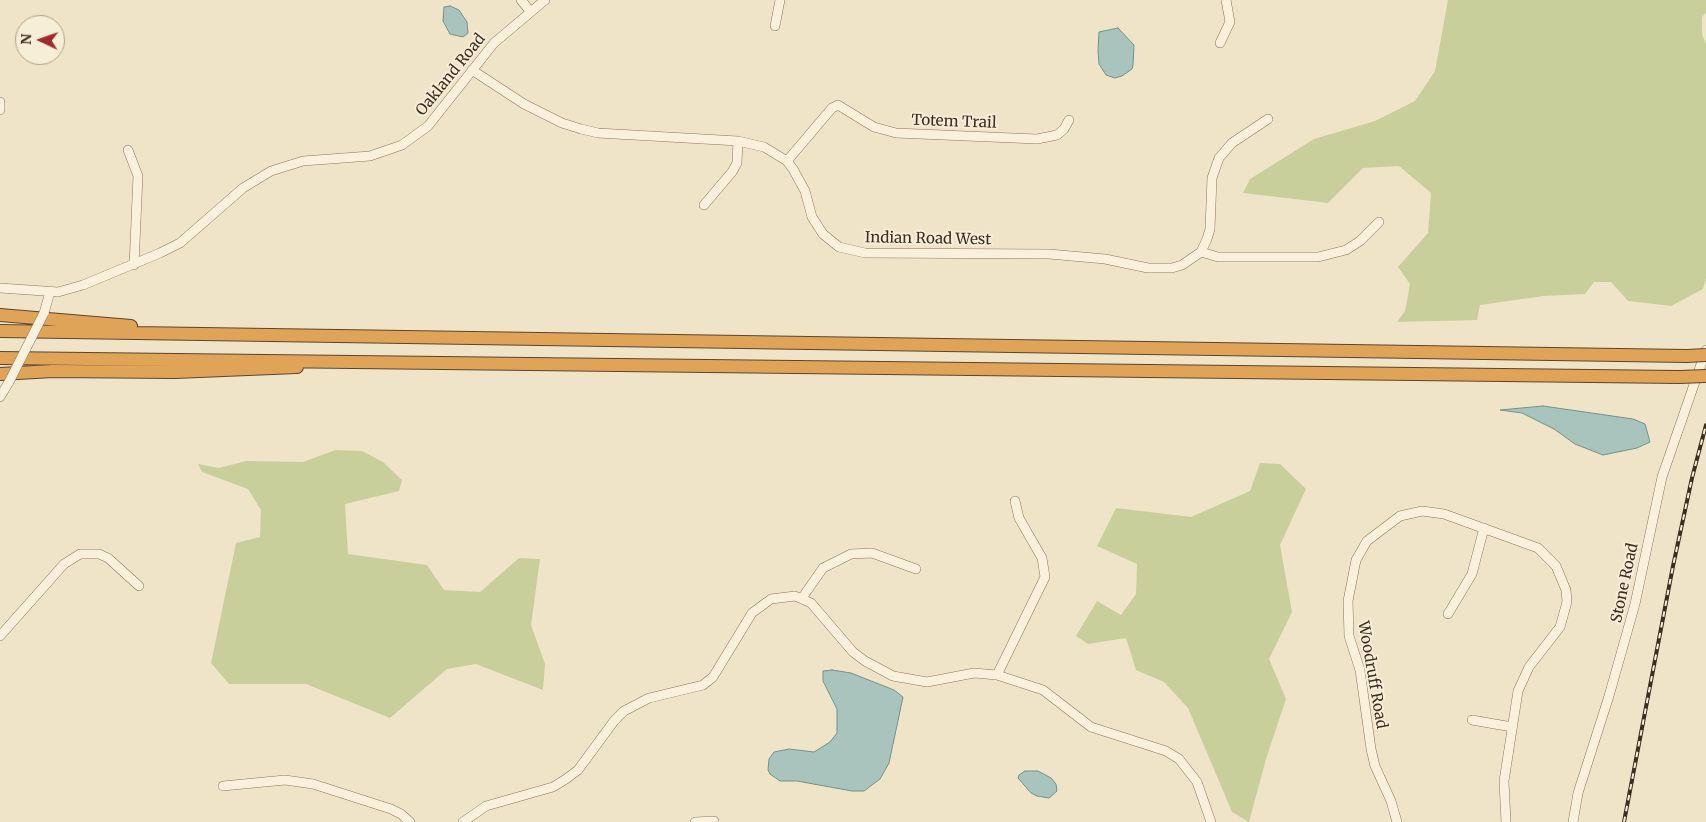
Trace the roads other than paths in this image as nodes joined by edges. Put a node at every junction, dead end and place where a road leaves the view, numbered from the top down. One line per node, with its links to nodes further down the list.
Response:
1 (521, 0): 5 (street)
2 (545, 0): 5 (street, Oakland Road)
3 (780, 0): 6 (street)
4 (1226, 0): 7 (street)
5 (530, 11): 8 (street, Oakland Road)
6 (775, 26)
7 (1220, 43)
8 (472, 70): 13 (street, Indian Road West); 19 (street, Oakland Road)
9 (0, 102): 10 (street)
10 (0, 110)
11 (1268, 119): 18 (street)
12 (1069, 120): 15 (street, Totem Trail)
13 (738, 141): 15 (street, Indian Road West); 16 (street)
14 (128, 150): 19 (street)
15 (787, 161): 18 (street, Indian Road West)
16 (704, 205)
17 (1379, 222): 18 (street)
18 (1201, 252)
19 (134, 265): 21 (street, Oakland Road)
20 (0, 288): 21 (street, Oakland Road)
21 (50, 292): 30 (street, bridge)
22 (0, 315): 24 (highway)
23 (0, 332): 24 (highway)
24 (218, 334): 26 (highway, bridge)
25 (1706, 350): 50 (street, Stone Road)
26 (1706, 355)
27 (0, 358): 28 (highway)
28 (334, 363): 29 (highway, bridge); 30 (highway)
29 (1706, 376)
30 (5, 378): 31 (street)
31 (0, 397)
32 (1015, 502): 39 (street)
33 (1484, 528): 37 (street); 41 (street, Woodruff Road); 48 (street, Woodruff Road)
34 (916, 569): 36 (street)
35 (139, 586): 38 (street)
36 (802, 598): 39 (street); 45 (street)
37 (1448, 614)
38 (0, 636)
39 (997, 675): 47 (street)
40 (1472, 720): 41 (street)
41 (1512, 727): 49 (street, Woodruff Road)
42 (223, 786): 44 (street)
43 (714, 821): 46 (street)
44 (410, 822)
45 (463, 822)
46 (695, 822)
47 (1211, 822)
48 (1397, 822)
49 (1506, 822)
50 (1573, 822)

